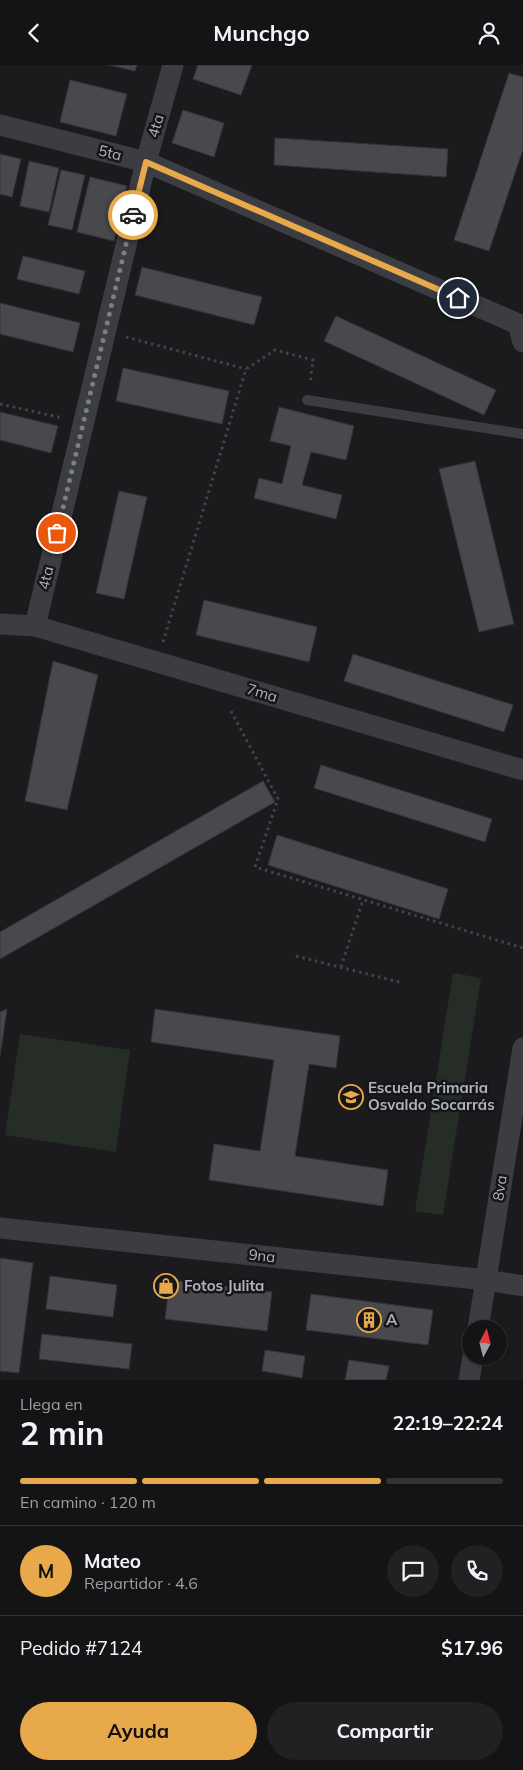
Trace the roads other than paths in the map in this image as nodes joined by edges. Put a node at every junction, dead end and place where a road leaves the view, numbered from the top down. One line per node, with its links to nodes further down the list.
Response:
1 (173, 65): 3 (street, 4ta)
2 (0, 125): 3 (street, 5ta)
3 (146, 162): 4 (street, 5ta); 8 (street, 4ta)
4 (521, 325)
5 (307, 400): 6 (lane)
6 (523, 433)
7 (0, 624): 8 (street, 7ma)
8 (35, 626): 9 (street, 7ma)
9 (523, 770)
10 (523, 1048): 12 (street, 8va)
11 (0, 1227): 12 (street, 9na)
12 (486, 1280): 13 (street, 9na); 14 (street, 8va)
13 (523, 1286)
14 (479, 1320)
15 (472, 1365): 16 (street)
16 (469, 1380)

